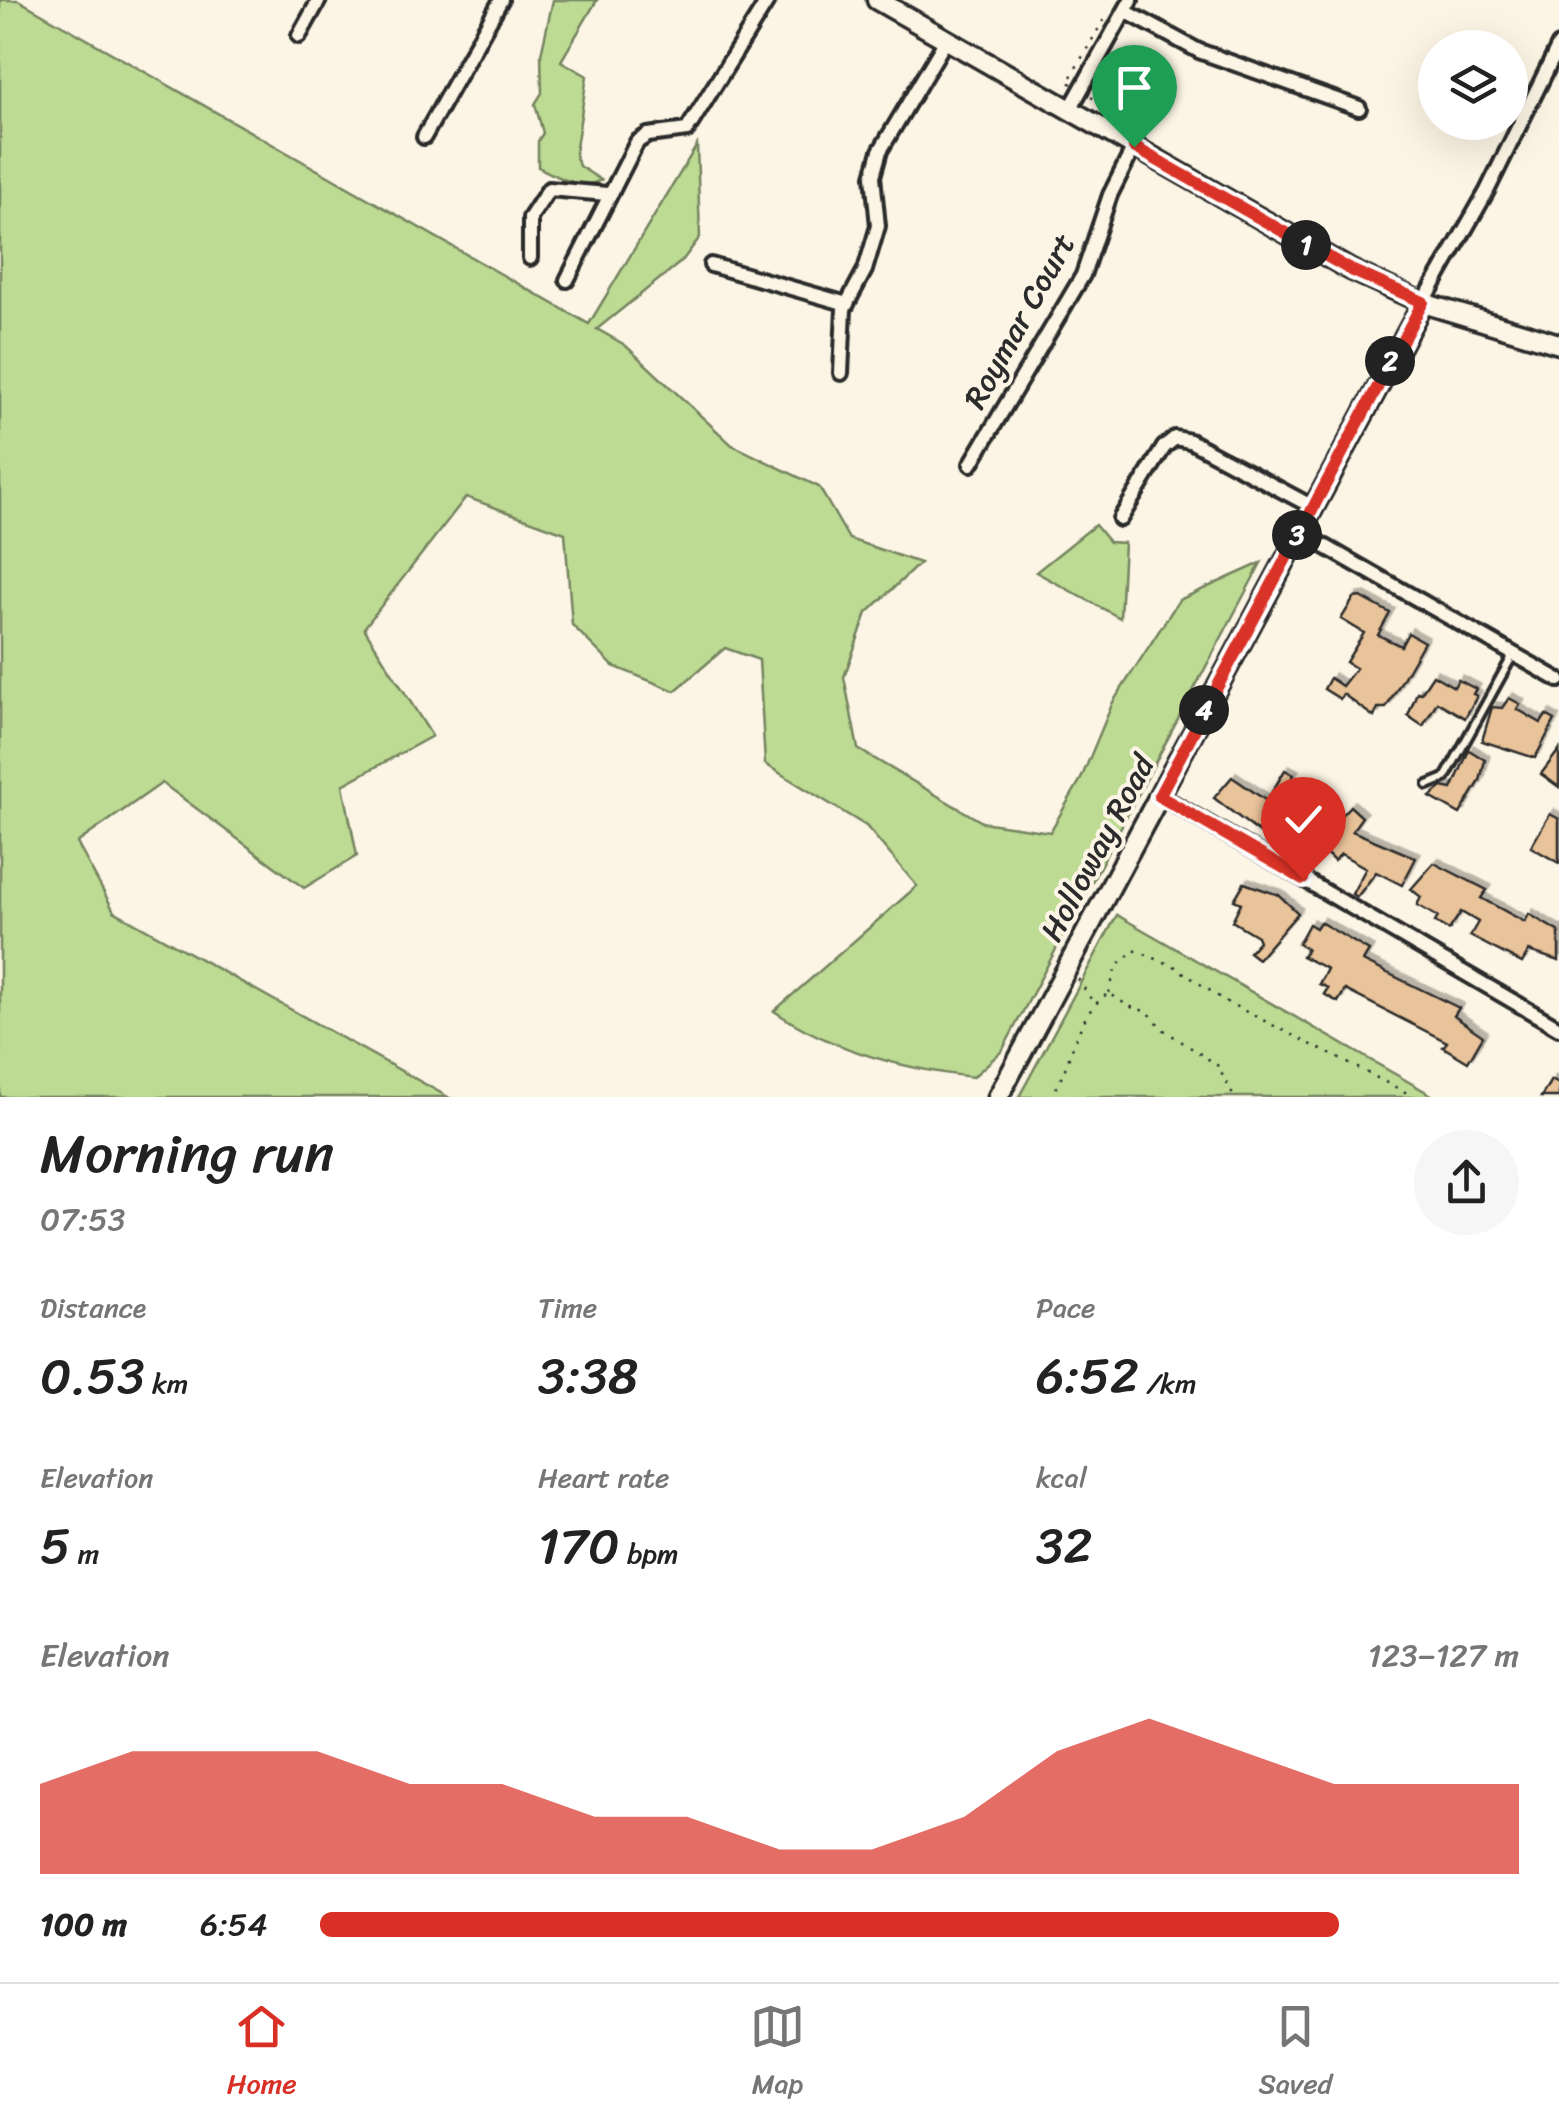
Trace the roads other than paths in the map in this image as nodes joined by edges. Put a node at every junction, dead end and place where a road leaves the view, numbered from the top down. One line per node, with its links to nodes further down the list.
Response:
1 (319, 0): 6 (street)
2 (501, 0): 11 (street)
3 (768, 0): 13 (street)
4 (890, 3): 7 (main road)
5 (1128, 5): 9 (street); 10 (street)
6 (299, 36)
7 (946, 40): 10 (main road); 18 (street)
8 (1558, 49): 17 (street, Holloway Road)
9 (1359, 108)
10 (1070, 111): 12 (main road)
11 (424, 137)
12 (1134, 147): 17 (main road); 21 (street, Roymar Court)
13 (607, 194): 14 (street); 16 (street)
14 (530, 258)
15 (710, 265): 18 (street)
16 (567, 280)
17 (1423, 302): 19 (main road); 22 (main road, Holloway Road)
18 (846, 304): 20 (street)
19 (1559, 344)
20 (841, 373)
21 (971, 464)
22 (1312, 506): 23 (street); 24 (main road, Holloway Road)
23 (1120, 519)
24 (1298, 531): 25 (street); 28 (main road, Holloway Road)
25 (1514, 654): 26 (street); 27 (lane)
26 (1559, 680)
27 (1428, 785)
28 (1159, 796): 29 (street); 30 (main road, Holloway Road)
29 (1559, 1028)
30 (998, 1097)

